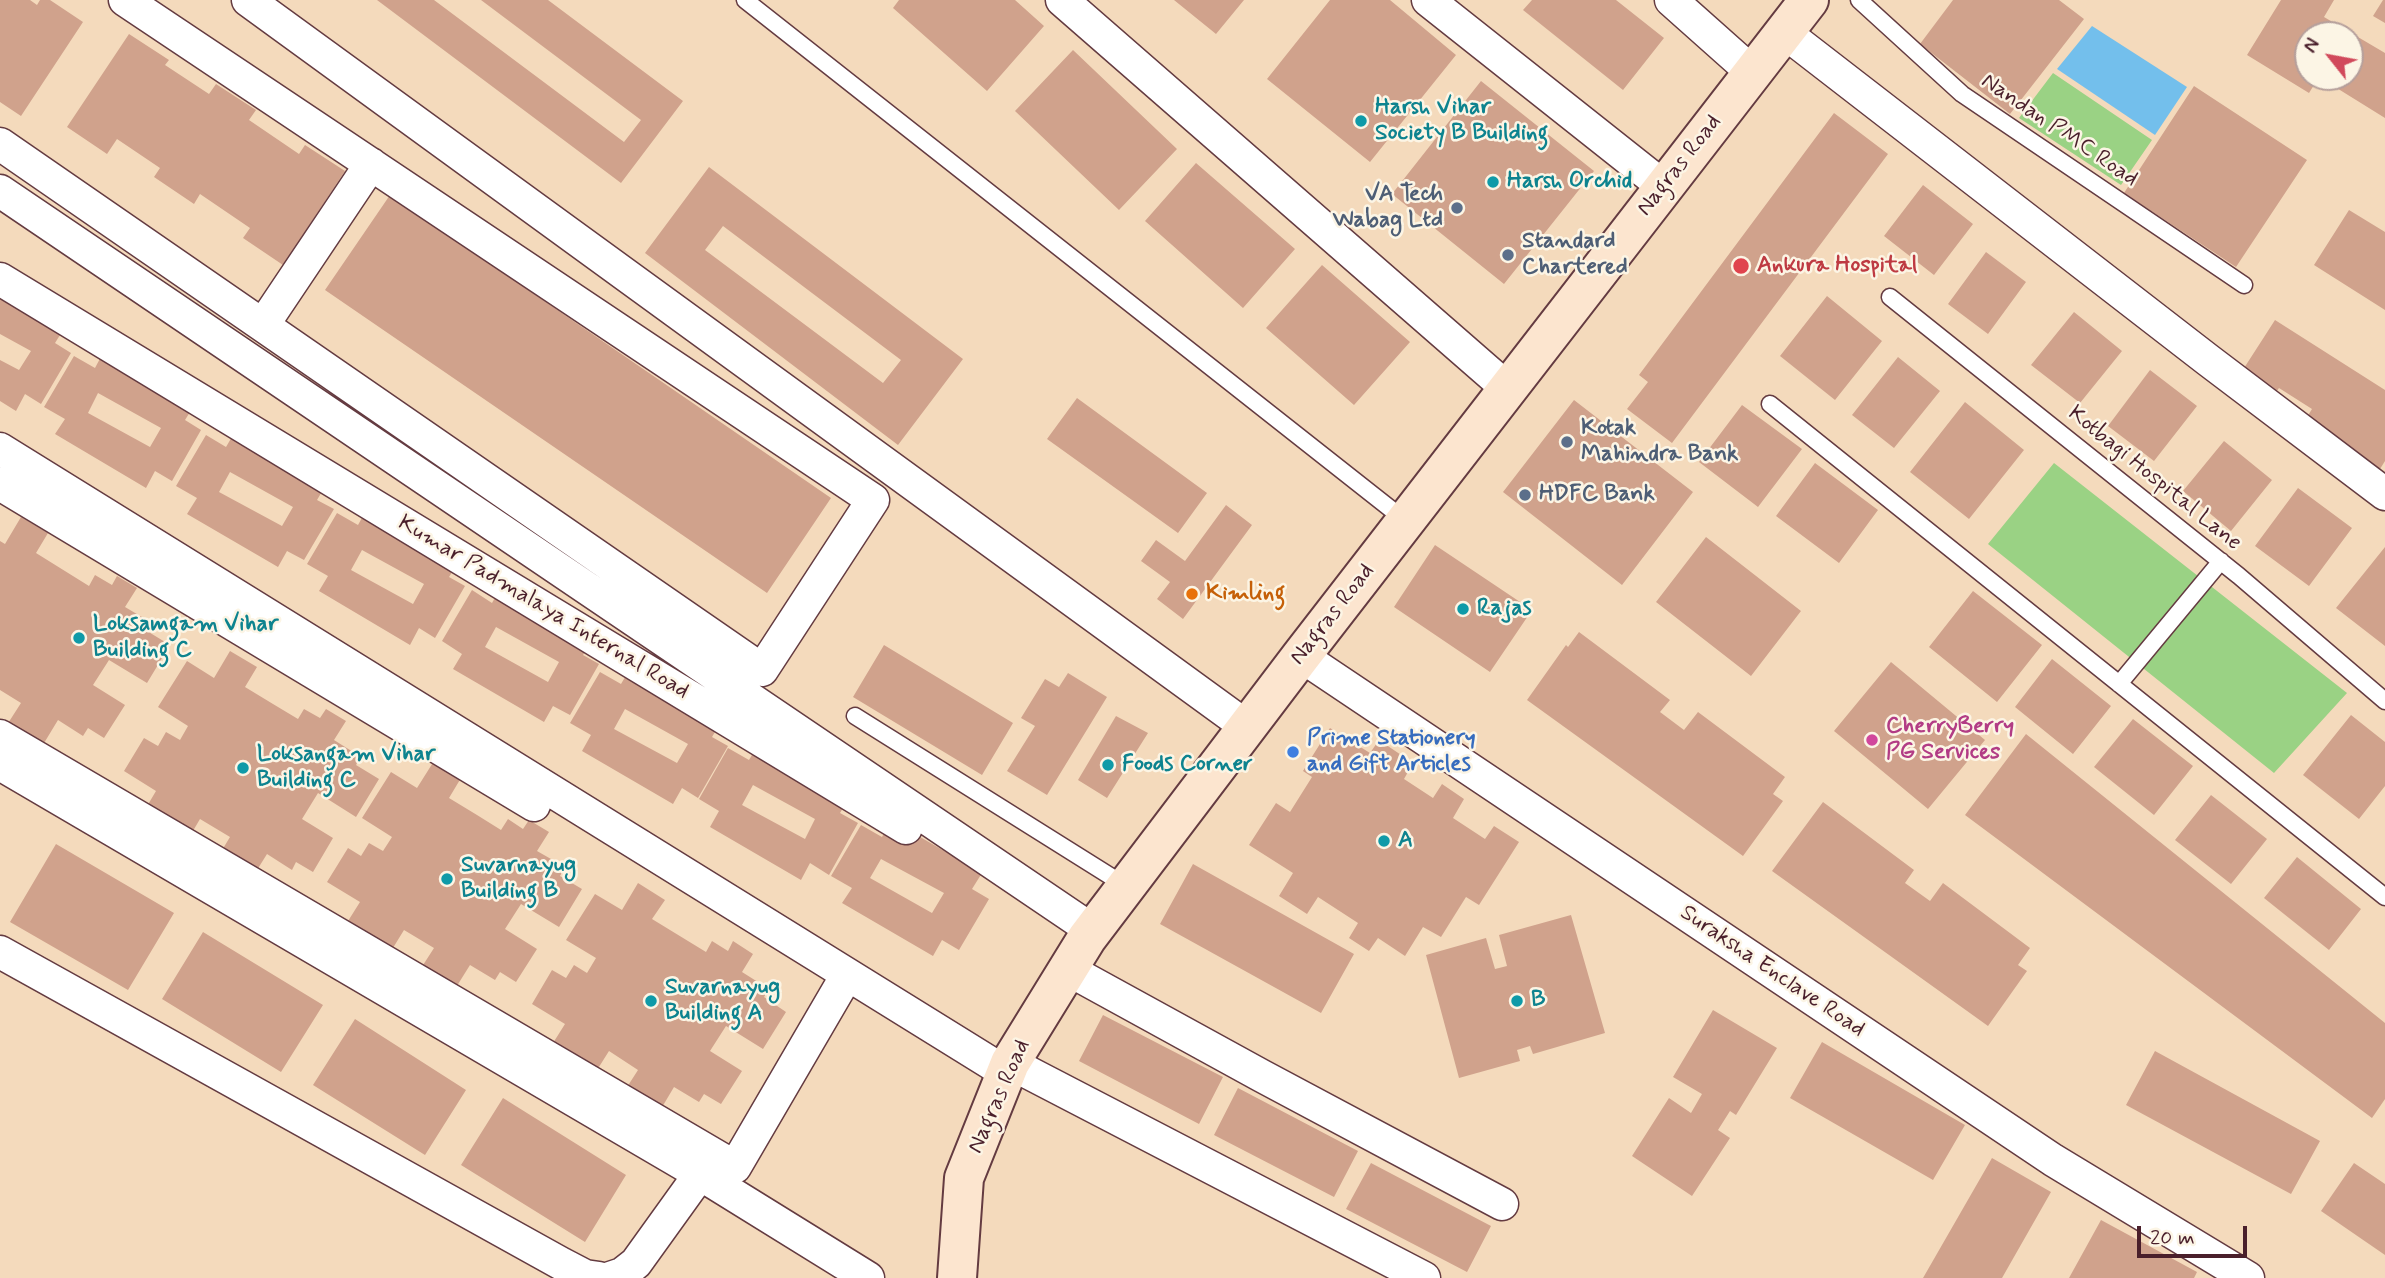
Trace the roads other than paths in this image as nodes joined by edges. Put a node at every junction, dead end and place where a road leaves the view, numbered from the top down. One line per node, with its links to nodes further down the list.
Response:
1 (125, 0): 12 (street)
2 (248, 0): 30 (street)
3 (745, 0): 24 (lane)
4 (1062, 0): 19 (street)
5 (1428, 0): 13 (street)
6 (1671, 0): 10 (street)
7 (1809, 0): 9 (main road, Nagras Road)
8 (1859, 0): 16 (lane, Nandan PMC Road)
9 (1784, 32): 10 (main road, Nagras Road); 23 (street)
10 (1753, 73): 13 (main road, Nagras Road)
11 (0, 144): 18 (street)
12 (371, 164): 18 (street); 18 (street)
13 (1664, 187): 19 (main road, Nagras Road)
14 (0, 191): 35 (street)
15 (0, 279): 35 (street, Kumar Padmalaya Internal Road)
16 (2244, 285)
17 (1891, 297): 25 (lane, Kotbagi Hospital Lane)
18 (263, 325)
19 (1508, 389): 24 (main road, Nagras Road)
20 (1770, 404): 27 (lane)
21 (0, 449): 39 (street)
22 (0, 484): 38 (street)
23 (2385, 494)
24 (1406, 521): 26 (main road, Nagras Road)
25 (2221, 561): 27 (lane); 28 (lane, Kotbagi Hospital Lane)
26 (1301, 656): 30 (main road, Nagras Road); 47 (street, Suraksha Enclave Road)
27 (2119, 684): 34 (lane)
28 (2385, 701)
29 (855, 716): 33 (lane)
30 (1247, 727): 33 (main road, Nagras Road)
31 (0, 736): 38 (street)
32 (0, 764): 40 (street)
33 (1126, 886): 35 (main road, Nagras Road)
34 (2385, 897)
35 (1090, 934): 37 (main road, Nagras Road)
36 (0, 952): 42 (street)
37 (1067, 969): 39 (main road, Nagras Road); 41 (street)
38 (840, 987): 39 (street)
39 (1005, 1073): 45 (main road, Nagras Road); 46 (street)
40 (700, 1174): 43 (street); 44 (street)
41 (1502, 1203)
42 (599, 1278)
43 (610, 1278)
44 (868, 1278)
45 (957, 1278)
46 (1424, 1278)
47 (2248, 1278)

